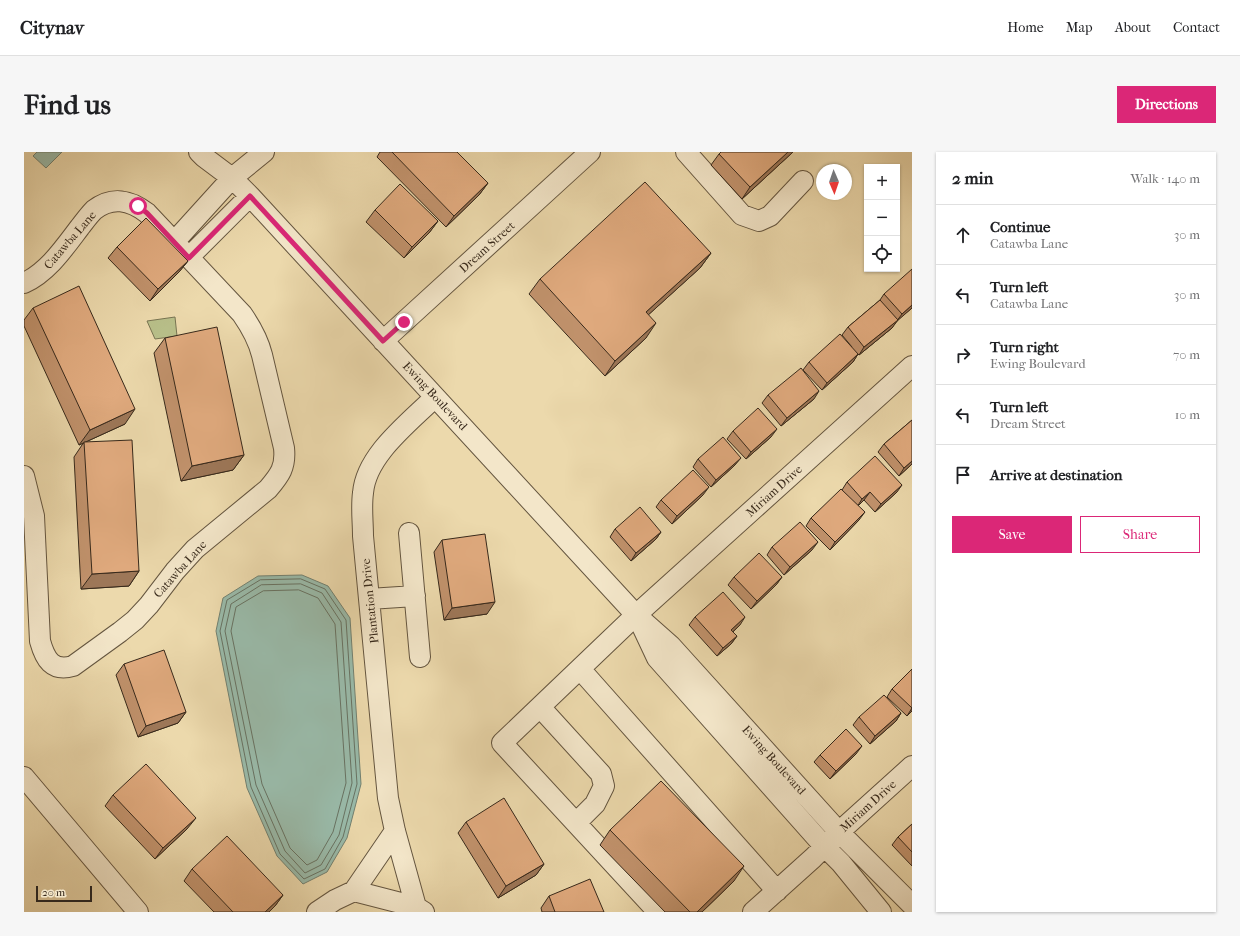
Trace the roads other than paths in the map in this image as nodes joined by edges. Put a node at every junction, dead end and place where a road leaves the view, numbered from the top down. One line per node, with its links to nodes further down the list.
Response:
1 (199, 152): 6 (street, Ewing Boulevard)
2 (223, 152): 6 (street, Ewing Boulevard)
3 (264, 152): 6 (street)
4 (590, 152): 12 (street, Dream Street)
5 (686, 152): 7 (street)
6 (232, 178): 8 (street, Ewing Boulevard); 9 (street)
7 (803, 181)
8 (250, 196): 10 (street); 12 (street, Ewing Boulevard)
9 (174, 242): 10 (street, Catawba Lane); 11 (street, Catawba Lane)
10 (189, 258): 15 (street, Catawba Lane)
11 (24, 283)
12 (383, 341): 14 (street, Ewing Boulevard)
13 (912, 366): 19 (street, Miriam Drive)
14 (435, 397): 18 (street, Plantation Drive); 19 (street, Ewing Boulevard)
15 (24, 476)
16 (409, 533): 17 (street)
17 (415, 596): 18 (street); 20 (street)
18 (369, 599): 26 (street, Plantation Drive)
19 (636, 615): 21 (street, Miriam Drive); 27 (street, Ewing Boulevard); 28 (street, Ewing Boulevard)
20 (420, 657)
21 (580, 669): 22 (street, Miriam Drive); 30 (street)
22 (540, 707): 25 (street); 25 (street, Miriam Drive)
23 (912, 766): 27 (street, Miriam Drive)
24 (24, 777): 33 (street)
25 (576, 823): 35 (street)
26 (395, 831): 29 (street); 32 (street, Plantation Drive)
27 (839, 832): 28 (street, Miriam Drive); 31 (street, Ewing Boulevard)
28 (824, 846): 30 (street, Miriam Drive); 37 (street, Ewing Boulevard)
29 (354, 891): 32 (street, Plantation Drive); 34 (street)
30 (777, 891): 36 (street, Miriam Drive)
31 (912, 905)
32 (420, 910)
33 (138, 912)
34 (317, 912)
35 (658, 912)
36 (753, 912)
37 (880, 912)

